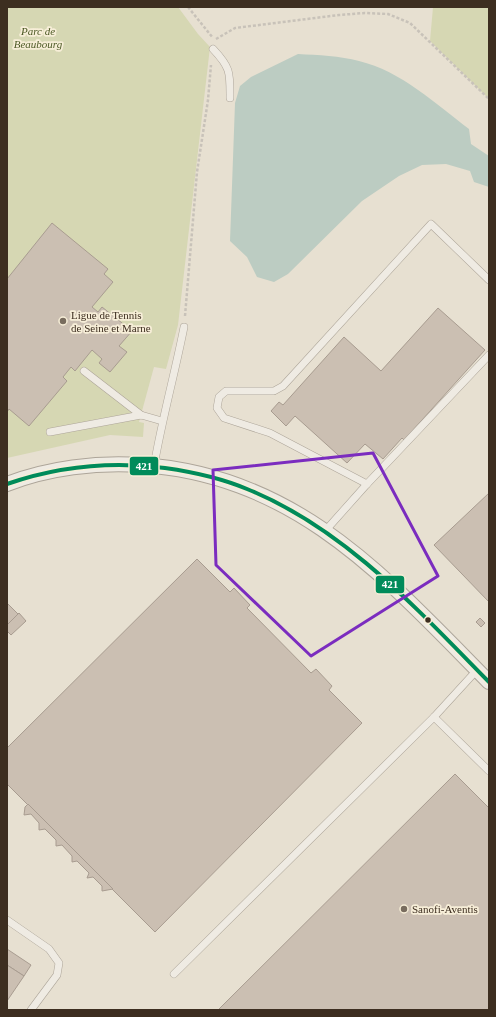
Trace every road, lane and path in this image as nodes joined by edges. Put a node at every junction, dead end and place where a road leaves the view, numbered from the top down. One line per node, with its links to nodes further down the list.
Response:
1 (188, 7): 2 (path)
2 (214, 40): 3 (path); 5 (path)
3 (213, 49): 4 (lane); 7 (path)
4 (230, 98)
5 (489, 99)
6 (489, 280): 15 (lane)
7 (184, 327): 11 (lane)
8 (489, 355): 15 (lane)
9 (84, 371): 10 (lane)
10 (141, 415): 11 (lane); 12 (lane)
11 (162, 421): 13 (lane)
12 (50, 432)
13 (154, 466): 14 (street); 16 (street)
14 (7, 484)
15 (367, 484): 16 (lane)
16 (326, 530): 17 (street)
17 (477, 670): 18 (street); 19 (lane)
18 (489, 682)
19 (434, 717): 20 (lane); 22 (lane)
20 (489, 770)
21 (7, 920): 23 (lane)
22 (174, 974)
23 (31, 1010)

